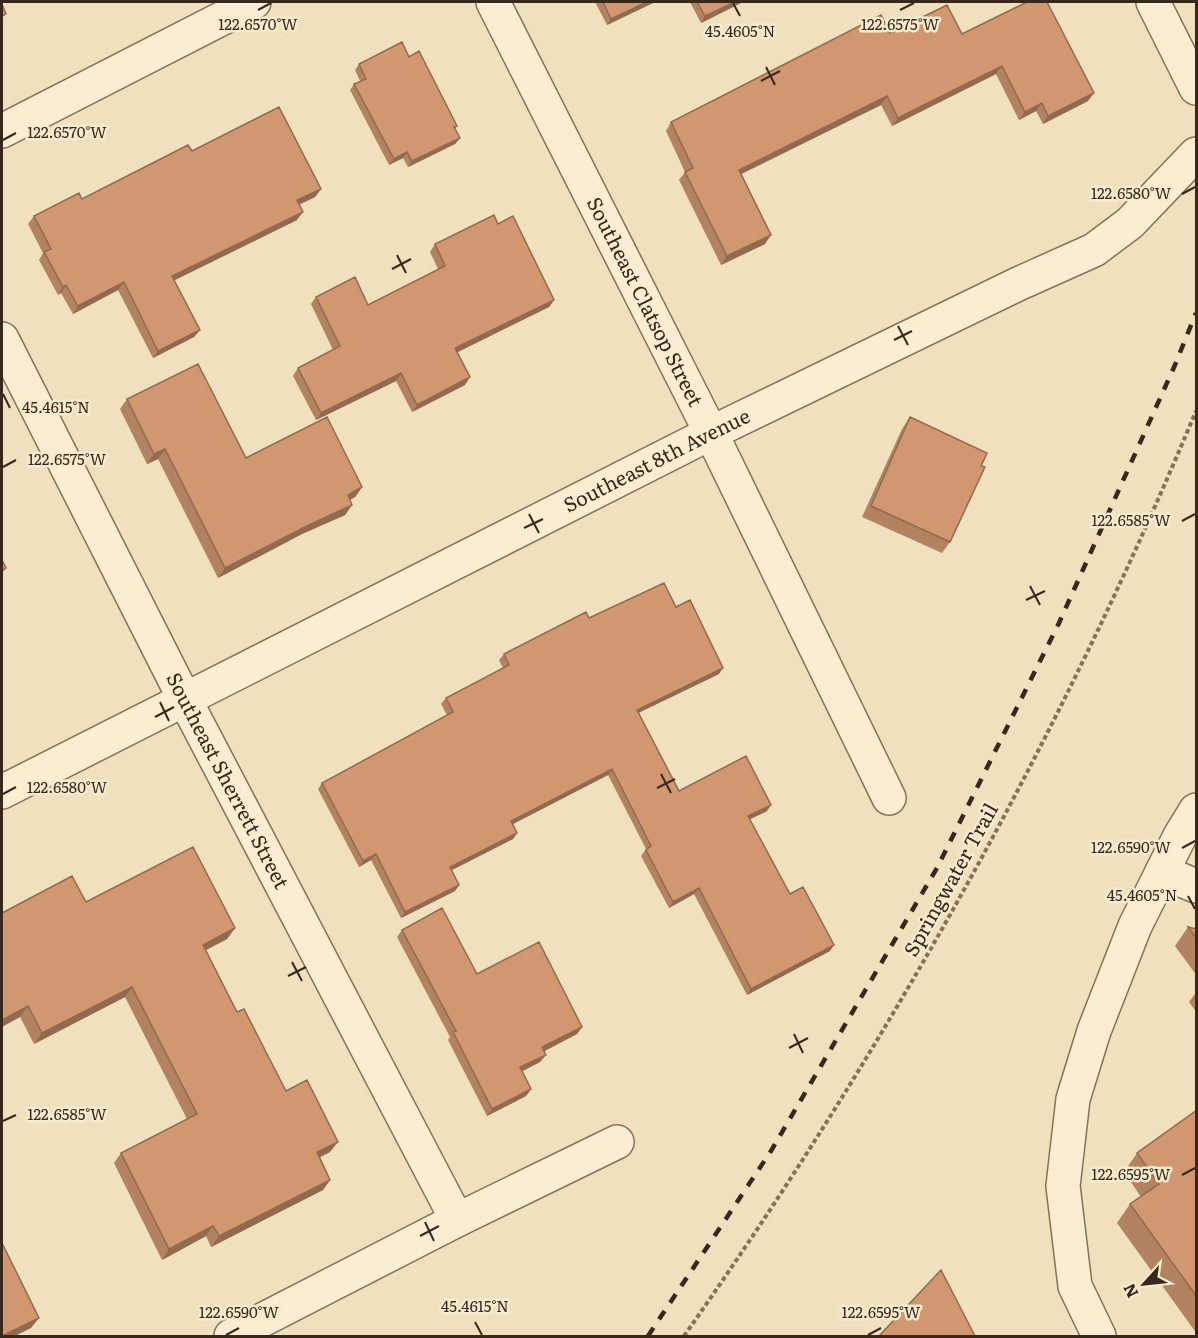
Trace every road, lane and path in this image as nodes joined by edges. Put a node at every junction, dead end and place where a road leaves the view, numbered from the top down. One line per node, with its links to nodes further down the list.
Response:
1 (254, 2): 5 (street)
2 (493, 2): 9 (street, Southeast Clatsop Street)
3 (1153, 2): 4 (street)
4 (1197, 88)
5 (2, 131)
6 (1197, 154): 9 (street, Southeast 8th Avenue)
7 (2, 339): 10 (street, Southeast Sherrett Street)
8 (1197, 411): 19 (path, Springwater Trail)
9 (711, 433): 10 (street, Southeast 8th Avenue); 12 (street, Southeast Clatsop Street)
10 (184, 700): 11 (street, Southeast 8th Avenue); 17 (street, Southeast Sherrett Street)
11 (2, 792)
12 (889, 798)
13 (1197, 810): 14 (street)
14 (1162, 872): 15 (street); 20 (street)
15 (1197, 886)
16 (616, 1142): 17 (street)
17 (457, 1220): 18 (street)
18 (231, 1336)
19 (684, 1336)
20 (1099, 1336)

